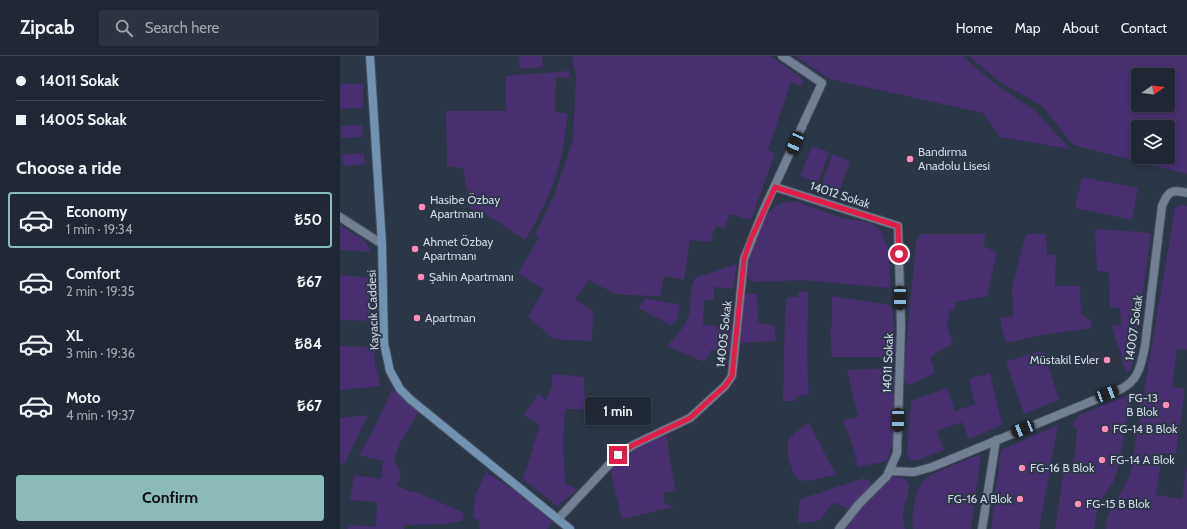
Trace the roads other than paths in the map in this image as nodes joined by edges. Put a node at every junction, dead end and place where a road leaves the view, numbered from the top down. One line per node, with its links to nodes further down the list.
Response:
1 (370, 56): 7 (main road, Kayacık Caddesi)
2 (782, 56): 3 (street, 14005 Sokak)
3 (775, 187): 6 (street, 14012 Sokak); 10 (street, 14005 Sokak)
4 (1187, 193): 8 (street, 14007 Sokak)
5 (340, 217): 7 (street)
6 (898, 226): 9 (street, 14011 Sokak)
7 (382, 244): 10 (main road, Kayacık Caddesi)
8 (996, 440): 9 (street, 14007 Sokak); 13 (street)
9 (890, 471): 12 (street, 14011 Sokak)
10 (558, 518): 11 (main road, Kayacık Caddesi)
11 (570, 529)
12 (839, 529)
13 (982, 529)

